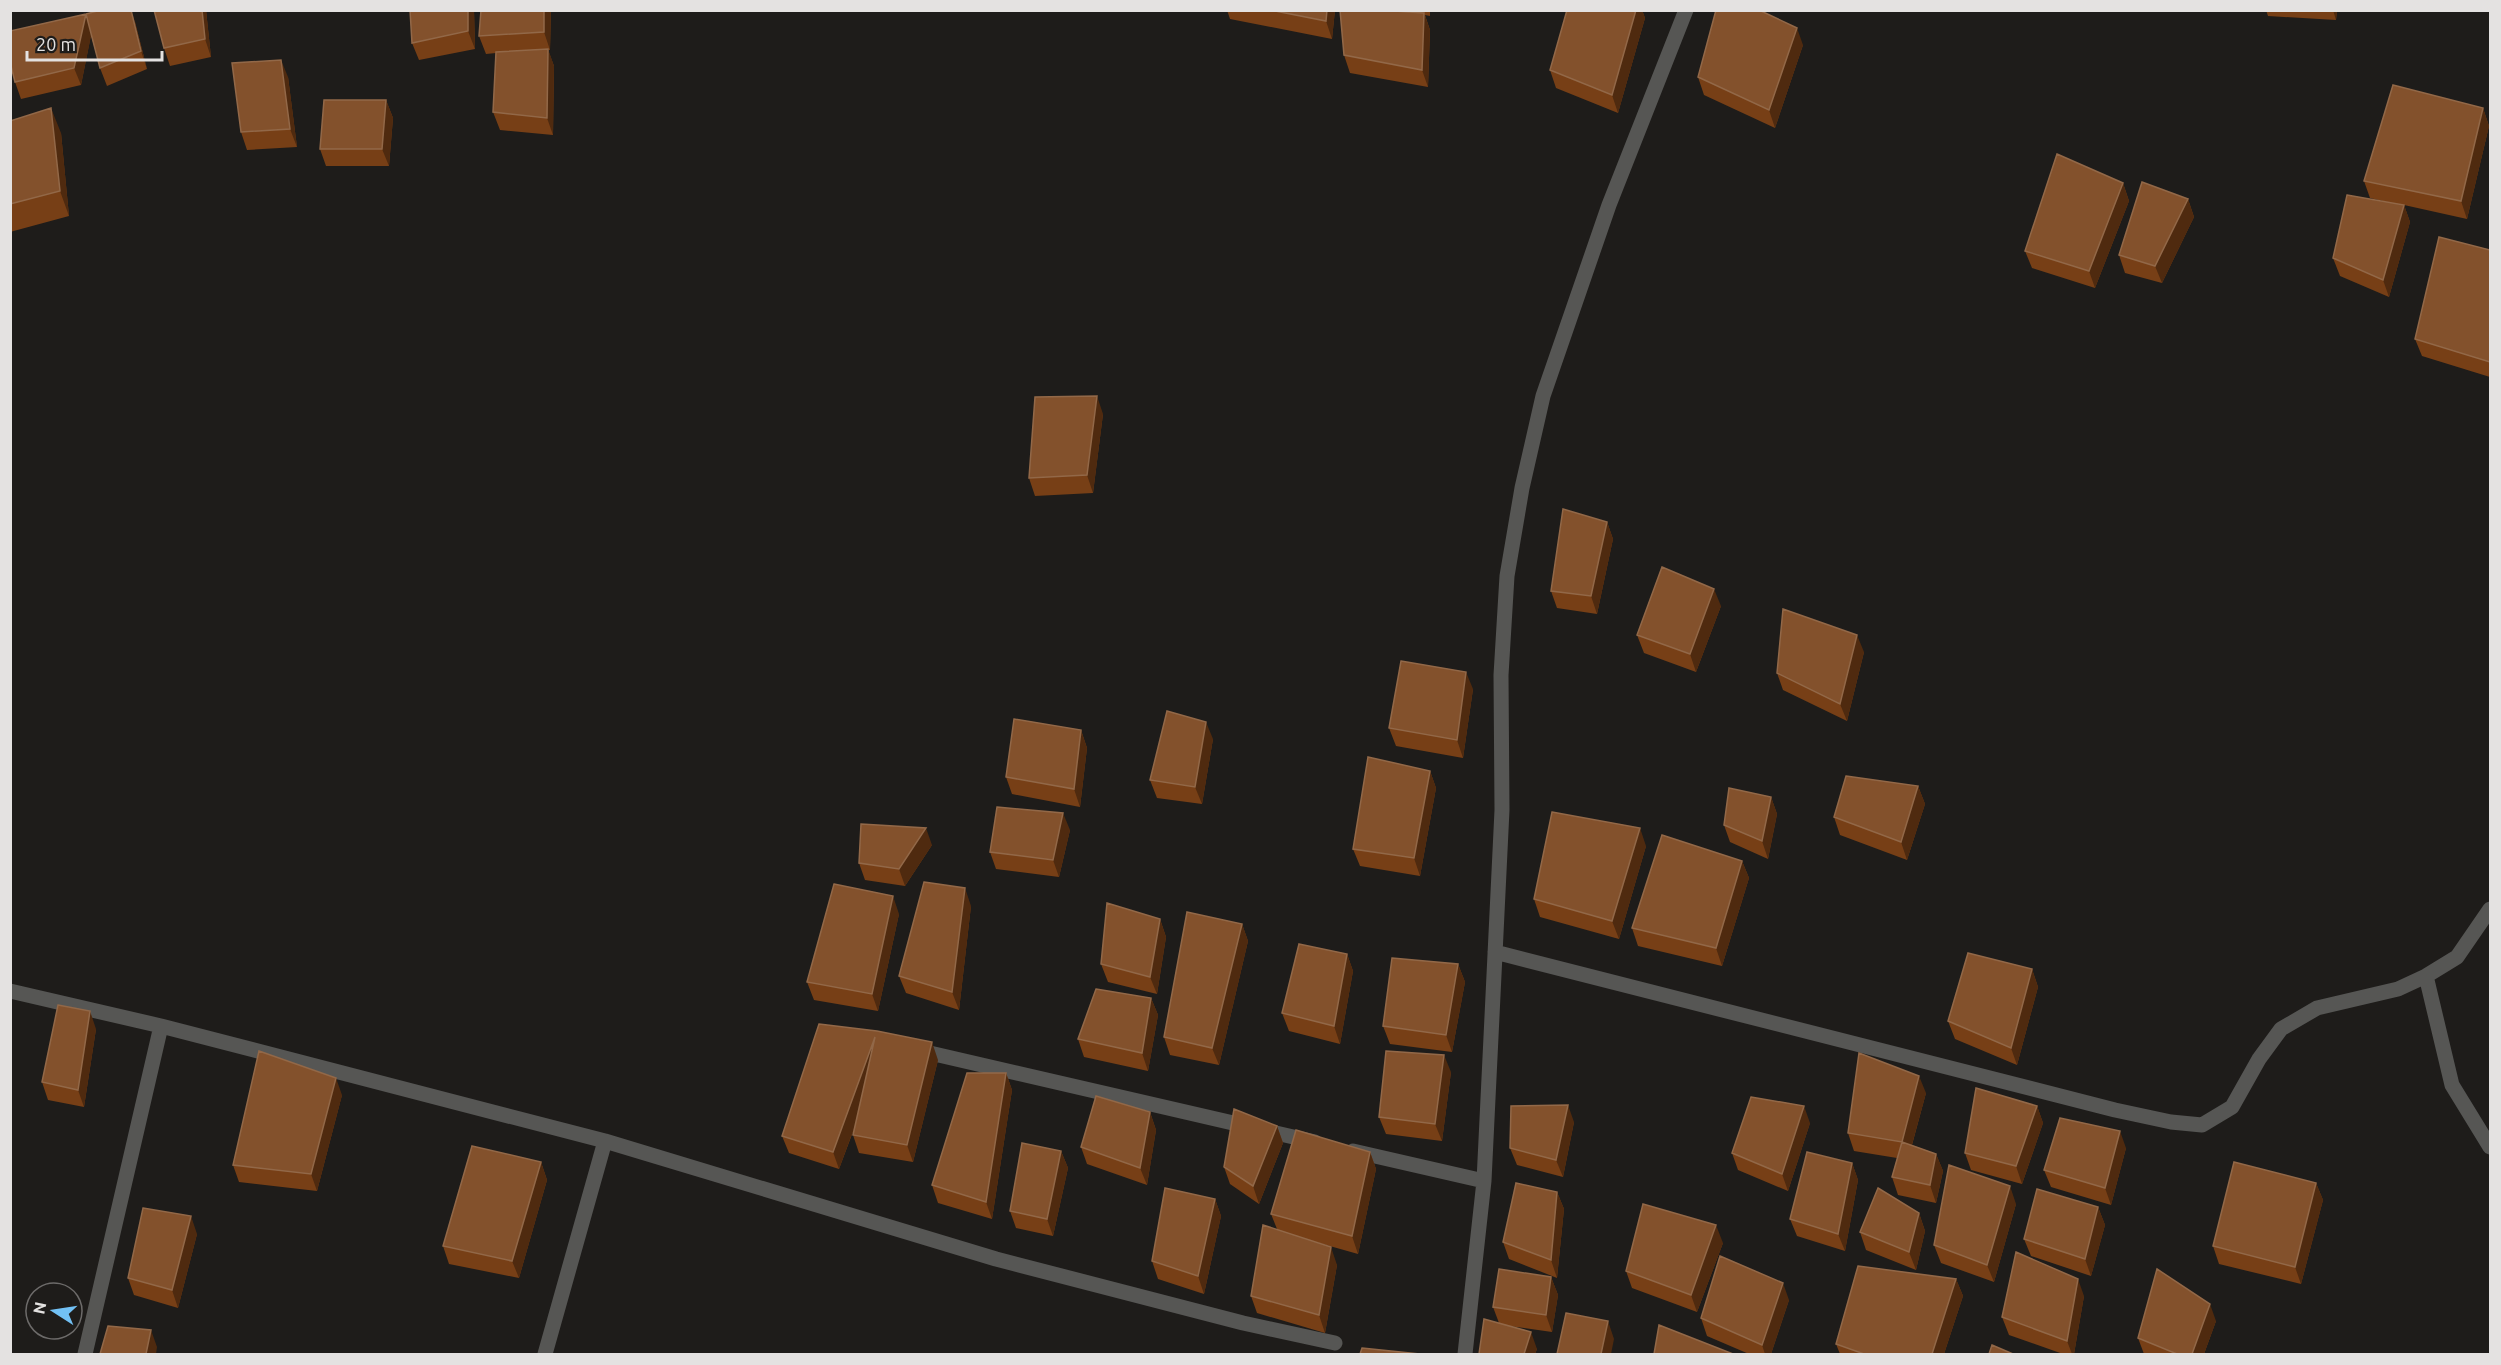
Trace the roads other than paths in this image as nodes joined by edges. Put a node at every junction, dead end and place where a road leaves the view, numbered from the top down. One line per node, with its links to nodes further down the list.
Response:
1 (1686, 10): 3 (street)
2 (2490, 909): 4 (street)
3 (1495, 952): 4 (street); 10 (street)
4 (2426, 976): 9 (street)
5 (10, 991): 6 (street)
6 (161, 1026): 8 (street); 12 (street)
7 (905, 1048): 10 (street)
8 (605, 1141): 11 (street); 13 (street)
9 (2490, 1147)
10 (1484, 1181): 14 (street)
11 (1335, 1343)
12 (86, 1354)
13 (545, 1354)
14 (1465, 1354)

